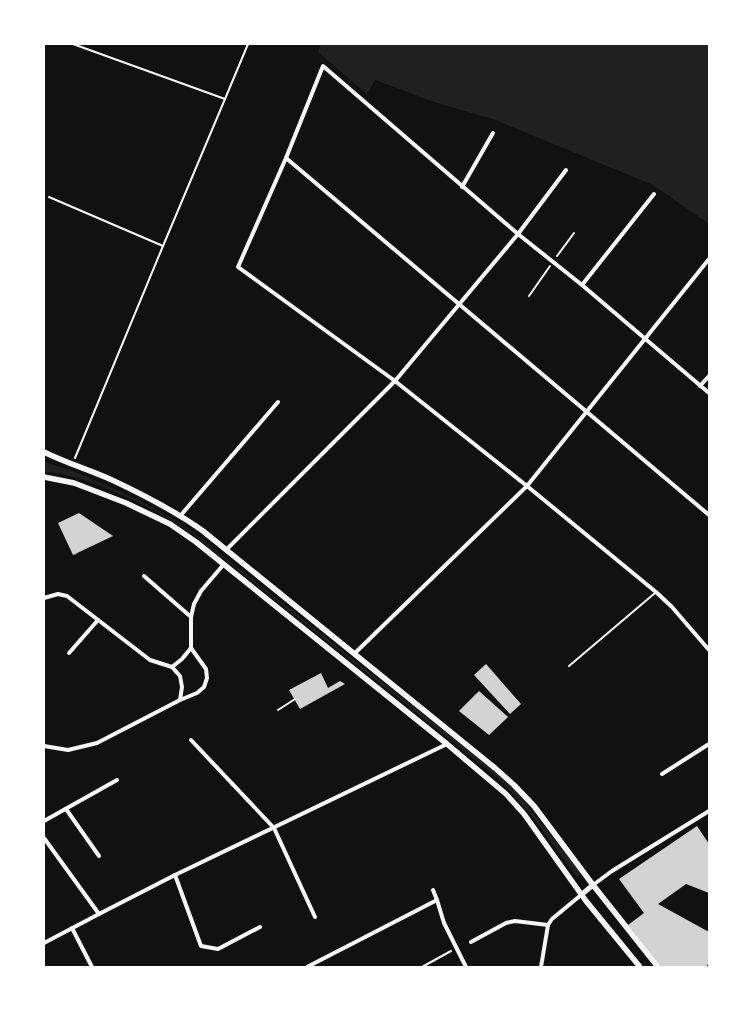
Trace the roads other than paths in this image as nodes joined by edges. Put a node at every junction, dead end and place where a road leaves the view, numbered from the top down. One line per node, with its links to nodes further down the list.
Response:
1 (493, 133): 4 (street)
2 (286, 158): 4 (street); 9 (street); 12 (street)
3 (566, 170): 6 (street)
4 (462, 187): 6 (street)
5 (654, 194): 8 (street)
6 (518, 234): 8 (street); 9 (street)
7 (709, 259): 10 (street)
8 (582, 285): 10 (street)
9 (459, 306): 12 (street); 16 (street)
10 (645, 338): 13 (street); 16 (street)
11 (709, 376): 13 (street)
12 (395, 381): 19 (street); 22 (street)
13 (700, 386): 14 (street)
14 (709, 394)
15 (278, 402): 21 (street)
16 (587, 411): 19 (street); 20 (street)
17 (44, 452): 21 (main road)
18 (44, 477): 23 (main road)
19 (527, 486): 25 (street); 32 (street)
20 (709, 515)
21 (181, 516): 22 (main road)
22 (226, 550): 32 (main road)
23 (224, 564): 27 (street); 39 (main road)
24 (144, 576): 27 (street)
25 (656, 592): 30 (street); 33 (lane)
26 (44, 598): 28 (street)
27 (191, 617): 29 (street)
28 (98, 620): 31 (street); 34 (street)
29 (191, 648): 34 (street); 35 (street)
30 (709, 650)
31 (69, 653)
32 (354, 653): 51 (main road)
33 (569, 666)
34 (172, 667): 35 (street)
35 (180, 700): 41 (street)
36 (295, 700): 37 (lane)
37 (278, 710)
38 (191, 740): 47 (street)
39 (447, 744): 47 (street); 53 (main road)
40 (709, 744): 42 (street)
41 (44, 746)
42 (662, 774)
43 (117, 780): 44 (street)
44 (66, 809): 46 (street); 49 (street)
45 (709, 811): 51 (street)
46 (44, 821)
47 (274, 828): 50 (street); 56 (street)
48 (44, 838): 55 (street)
49 (99, 856)
50 (176, 875): 55 (street); 58 (street)
51 (593, 885): 53 (street); 68 (main road)
52 (432, 890): 54 (street)
53 (581, 895): 57 (street); 67 (main road)
54 (437, 900): 62 (street); 65 (street)
55 (99, 914): 59 (street)
56 (315, 917)
57 (548, 925): 60 (street); 66 (street)
58 (260, 927)
59 (72, 928): 61 (street); 63 (street)
60 (471, 942)
61 (44, 943)
62 (313, 966): 64 (street)
63 (92, 967)
64 (307, 967)
65 (466, 967)
66 (541, 967)
67 (640, 967)
68 (658, 967)

